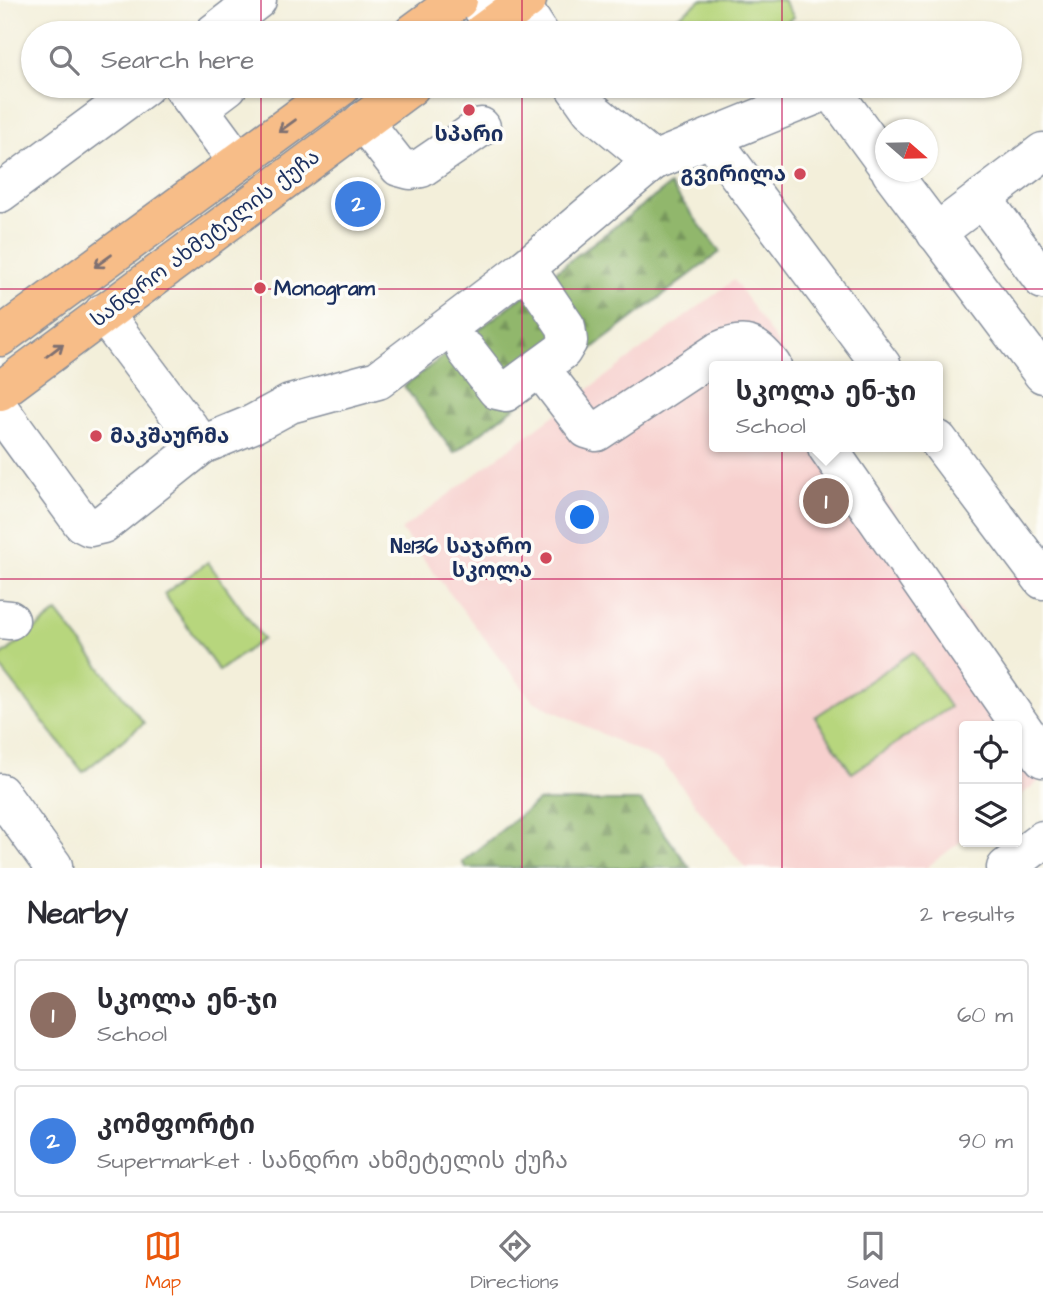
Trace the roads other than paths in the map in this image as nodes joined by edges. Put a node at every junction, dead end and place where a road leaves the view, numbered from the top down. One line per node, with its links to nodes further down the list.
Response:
1 (257, 0): 3 (street)
2 (458, 0): 4 (main road)
3 (230, 21)
4 (429, 21)
5 (128, 98): 20 (street)
6 (206, 98): 18 (street)
7 (326, 98): 18 (main road, სანდრო ახმეტელის ქუჩა, one-way to 18)
8 (395, 98): 12 (main road, სანდრო ახმეტელის ქუჩა)
9 (582, 98): 17 (street)
10 (809, 98): 14 (street)
11 (838, 98): 15 (street)
12 (363, 121): 13 (street); 24 (main road, სანდრო ახმეტელის ქუჩა)
13 (481, 127)
14 (711, 138): 17 (street); 31 (street)
15 (875, 149)
16 (1043, 152): 21 (street)
17 (653, 161): 25 (street)
18 (238, 162): 22 (main road, სანდრო ახმეტელის ქუჩა)
19 (898, 182): 23 (street)
20 (3, 186)
21 (982, 198): 23 (street); 26 (street)
22 (182, 203): 24 (main road); 28 (main road, სანდრო ახმეტელის ქუჩა, one-way to 28)
23 (936, 233): 33 (street)
24 (205, 237): 27 (main road, სანდრო ახმეტელის ქუჩა)
25 (526, 268): 32 (street); 36 (street)
26 (1043, 280)
27 (103, 313): 34 (main road, სანდრო ახმეტელის ქუჩა, one-way to 27); 36 (street)
28 (0, 337)
29 (466, 350): 32 (street)
30 (767, 361): 32 (street)
31 (879, 361)
32 (540, 368)
33 (1043, 374)
34 (0, 391)
35 (0, 410): 36 (street)
36 (202, 445)
37 (943, 447): 39 (street)
38 (830, 452): 40 (street)
39 (1043, 580)
40 (1043, 758)
41 (0, 793): 43 (street)
42 (1043, 840): 44 (street)
43 (51, 868)
44 (1006, 868)

